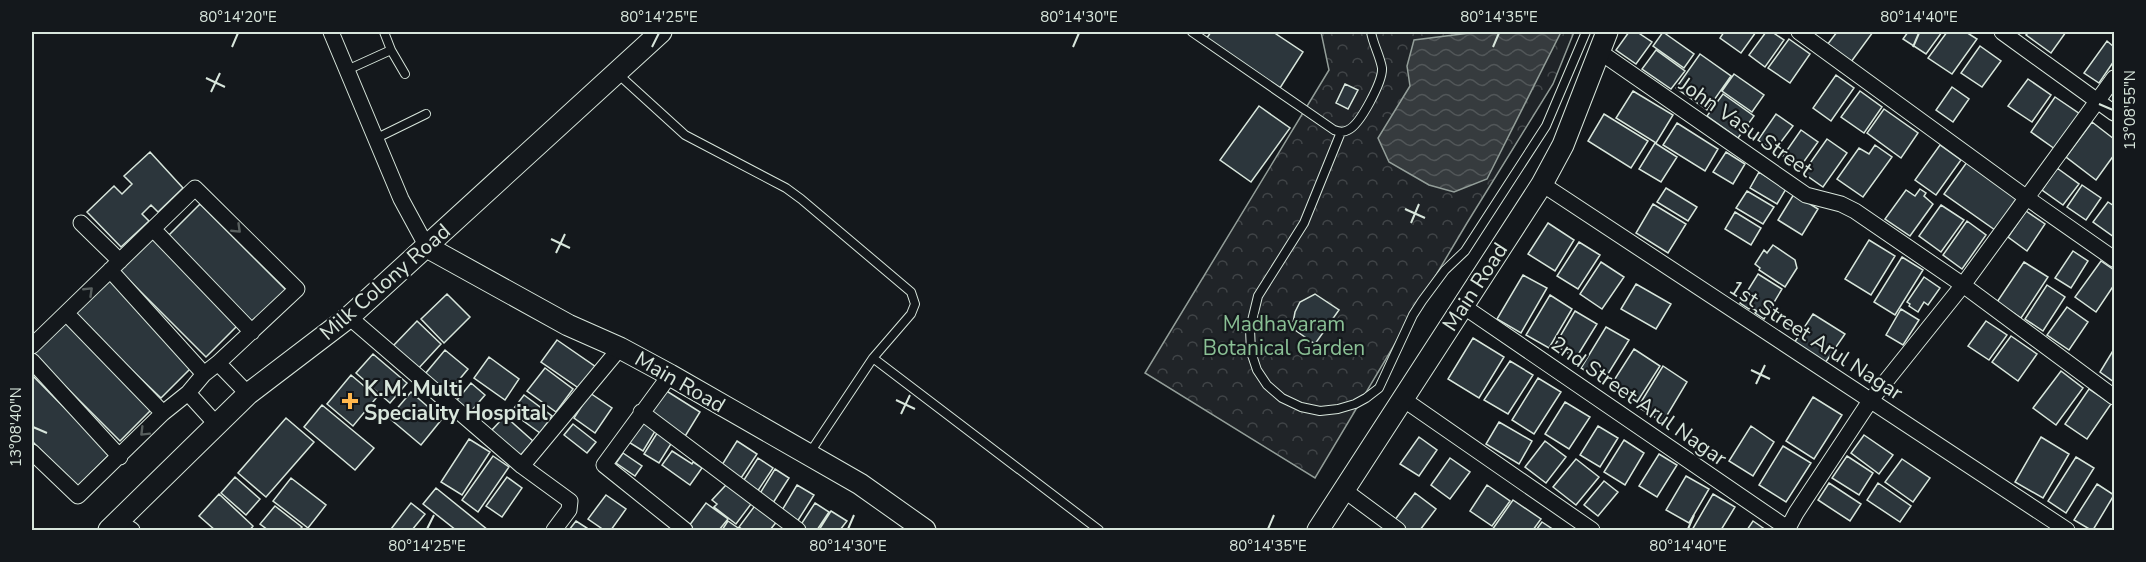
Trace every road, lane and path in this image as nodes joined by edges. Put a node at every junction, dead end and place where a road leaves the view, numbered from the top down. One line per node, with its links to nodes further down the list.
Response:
1 (331, 32): 12 (street)
2 (384, 32): 10 (lane)
3 (661, 32): 13 (street, Milk Colony Road)
4 (1192, 32): 19 (lane)
5 (1371, 32): 19 (lane)
6 (1586, 32): 19 (lane)
7 (1607, 32): 11 (street, Main Road)
8 (1799, 32): 22 (street)
9 (2002, 32): 16 (street)
10 (391, 50): 12 (lane); 14 (lane)
11 (1600, 52): 21 (street, Main Road); 28 (street, John Vasu Street)
12 (347, 70): 20 (street)
13 (616, 72): 25 (street, Milk Colony Road); 35 (lane)
14 (405, 74)
15 (2115, 78): 16 (street)
16 (2098, 101): 17 (street); 22 (street)
17 (2115, 113)
18 (426, 114): 20 (lane)
19 (1341, 132)
20 (377, 138): 25 (street)
21 (1542, 184): 29 (street, Main Road); 44 (street, 1st Street Arul Nagar)
22 (2027, 198): 26 (street); 28 (street)
23 (81, 223): 27 (street)
24 (153, 229): 27 (street); 32 (street); 32 (street, one-way to 32)
25 (426, 247): 31 (street, Milk Colony Road); 34 (street, Main Road)
26 (2115, 258)
27 (115, 265): 30 (street, one-way to 27); 38 (street)
28 (1963, 285): 42 (street, John Vasu Street); 44 (street)
29 (1463, 306): 43 (street, Main Road); 54 (street, 2nd Street Arul Nagar)
30 (66, 312): 33 (street); 46 (street)
31 (349, 317): 41 (street, Milk Colony Road); 51 (street)
32 (252, 332): 37 (street)
33 (32, 346)
34 (620, 348): 39 (street, Main Road); 51 (street)
35 (873, 358): 49 (lane); 59 (lane)
36 (32, 361): 50 (street)
37 (218, 363): 38 (street); 41 (street)
38 (204, 374): 40 (street)
39 (670, 375): 45 (street); 49 (street, Main Road)
40 (188, 393): 46 (street); 47 (street)
41 (248, 394): 47 (street, Milk Colony Road)
42 (2115, 397)
43 (1403, 399): 52 (street, Main Road); 62 (street)
44 (1870, 401): 54 (street); 63 (street, 1st Street Arul Nagar)
45 (641, 412): 56 (street); 57 (street)
46 (163, 413): 50 (street, one-way to 50)
47 (218, 426): 53 (street, Milk Colony Road)
48 (32, 452): 50 (street)
49 (808, 455): 58 (street, Main Road)
50 (120, 457)
51 (522, 466): 55 (street)
52 (1344, 490): 60 (street, Main Road); 61 (street)
53 (120, 527)
54 (1788, 530)
55 (554, 531)
56 (685, 531)
57 (798, 531)
58 (925, 531)
59 (1099, 531)
60 (1318, 531)
61 (1398, 531)
62 (1592, 531)
63 (2067, 531)

